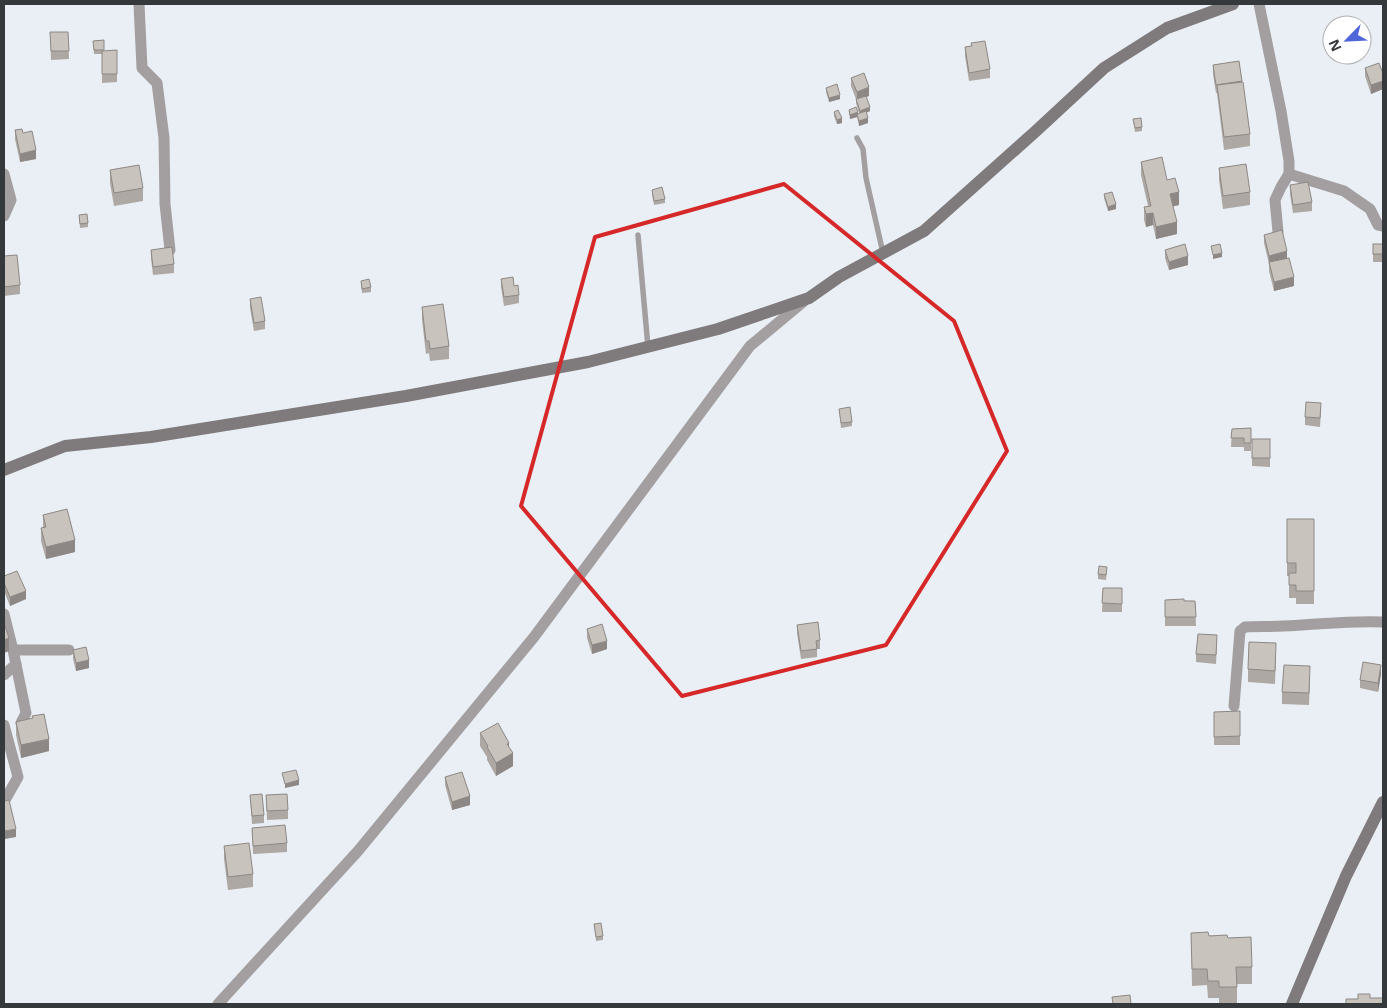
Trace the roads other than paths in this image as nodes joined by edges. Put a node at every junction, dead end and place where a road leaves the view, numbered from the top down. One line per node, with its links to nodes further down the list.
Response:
1 (140, 4): 11 (street)
2 (1233, 4): 12 (street)
3 (1259, 4): 6 (street)
4 (857, 138): 12 (lane)
5 (4, 174): 7 (street)
6 (1289, 174): 8 (street); 9 (street)
7 (4, 216)
8 (1383, 226)
9 (1278, 232)
10 (638, 235): 14 (lane)
11 (170, 250)
12 (883, 253): 13 (street)
13 (809, 298): 14 (street); 27 (street)
14 (648, 347): 15 (street)
15 (4, 470)
16 (4, 614): 18 (street)
17 (1383, 622): 22 (street)
18 (13, 650): 19 (street); 20 (street)
19 (70, 650)
20 (16, 664): 21 (street); 23 (street)
21 (4, 675)
22 (1234, 706)
23 (21, 723)
24 (4, 724): 25 (street)
25 (5, 800)
26 (1383, 802): 28 (street)
27 (218, 1004)
28 (1292, 1004)

